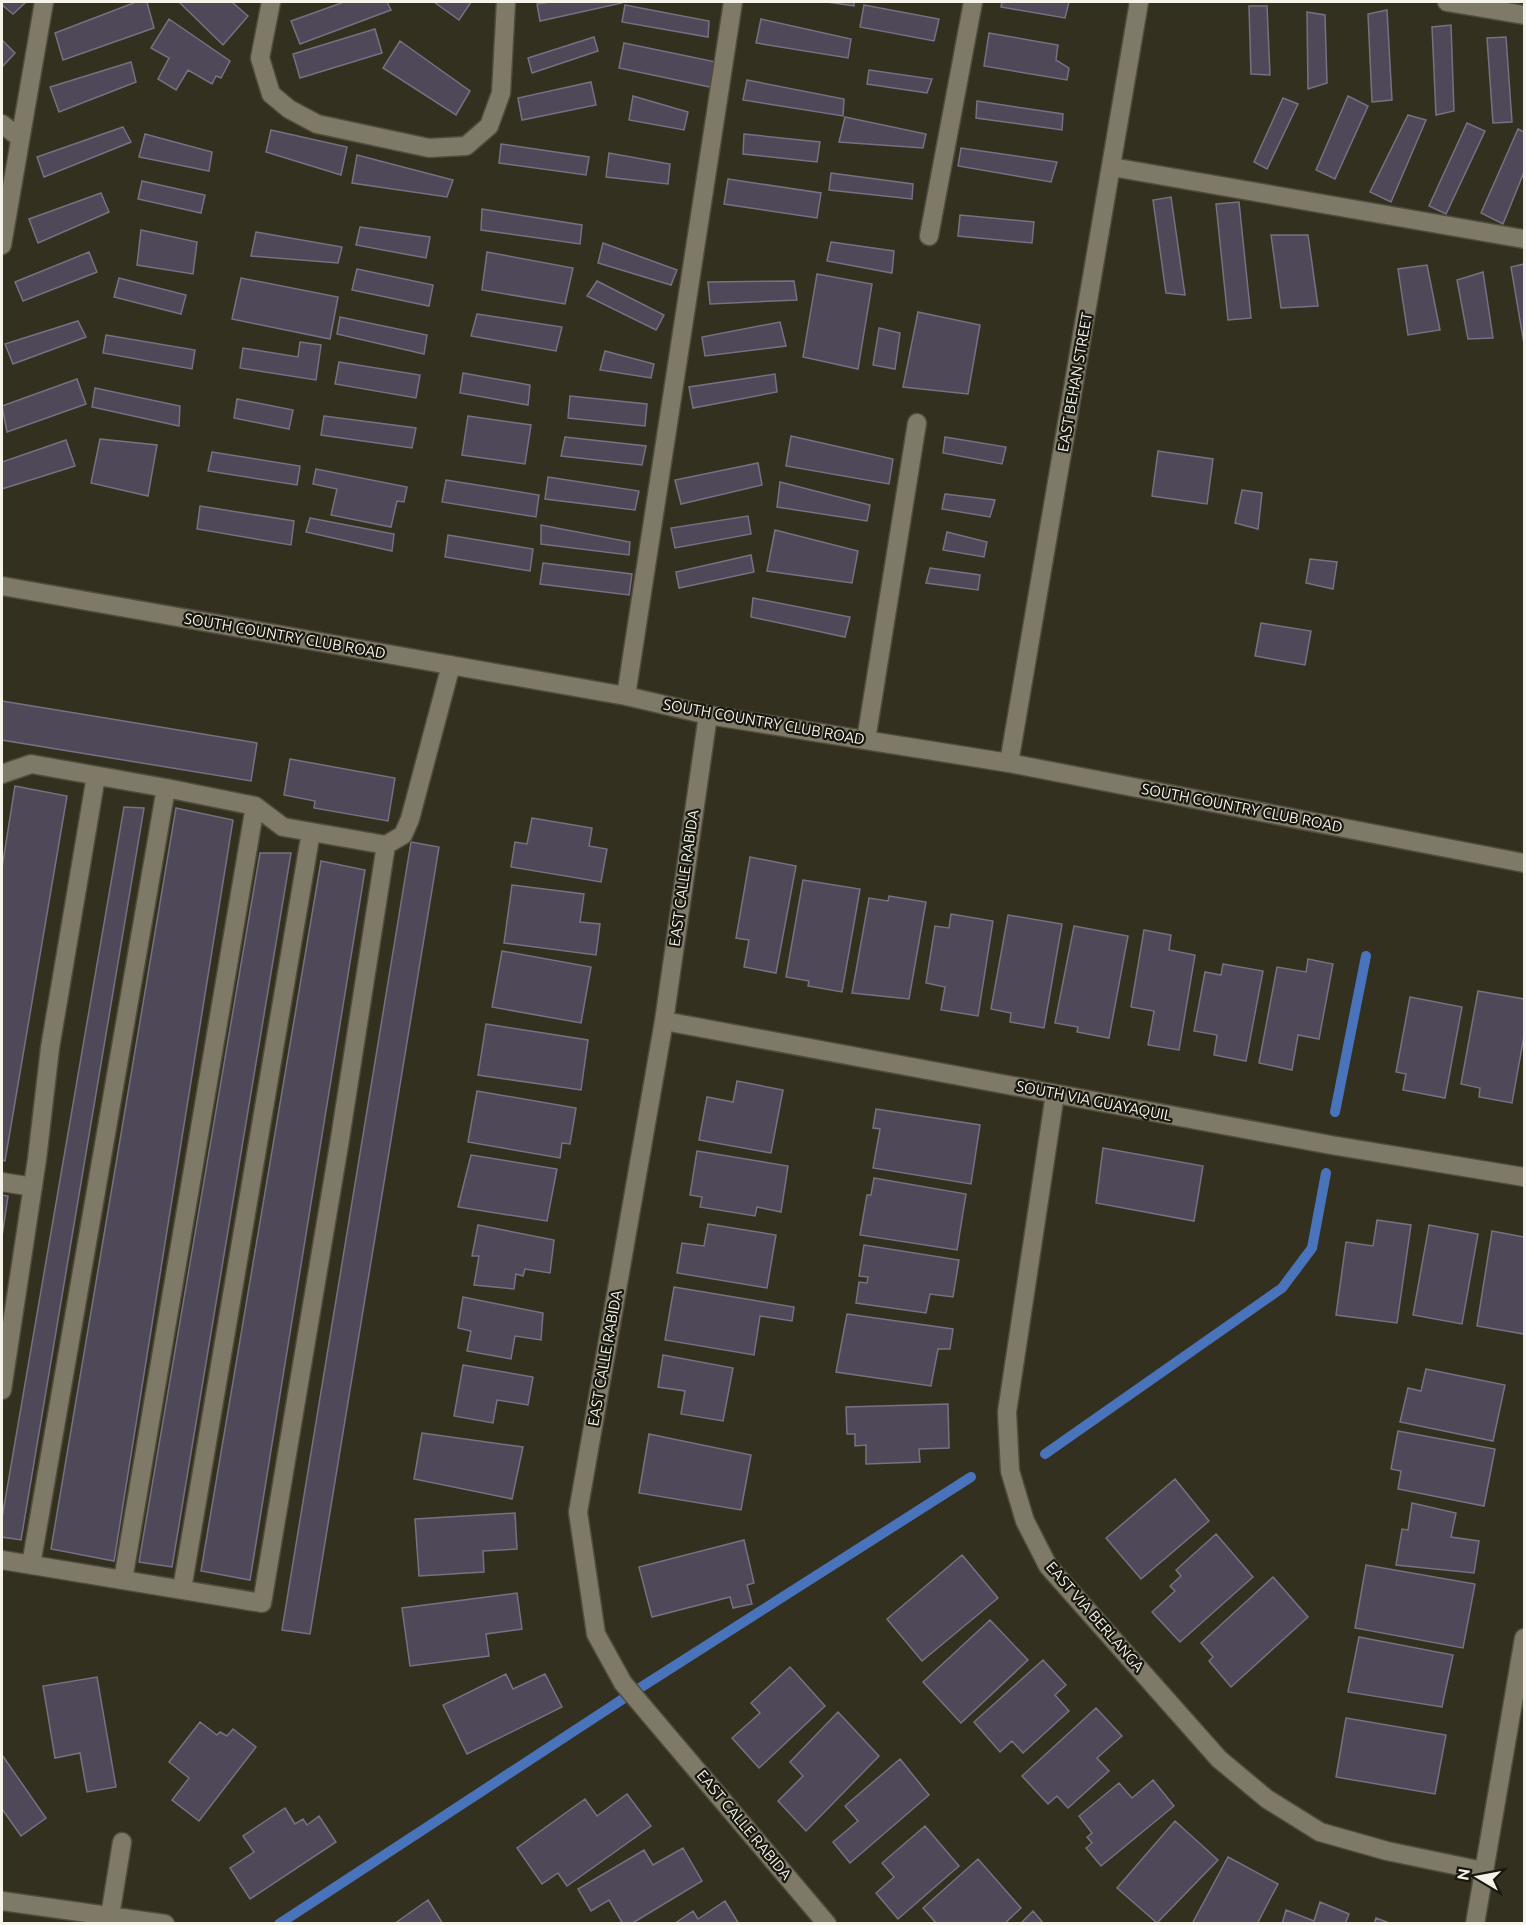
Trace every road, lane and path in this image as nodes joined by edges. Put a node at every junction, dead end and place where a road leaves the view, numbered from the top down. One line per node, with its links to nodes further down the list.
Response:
1 (44, 2): 10 (street)
2 (271, 2): 3 (street)
3 (506, 2)
4 (734, 2): 18 (street)
5 (974, 2): 12 (street)
6 (1139, 2): 11 (street, EAST BEHAN STREET)
7 (1447, 2): 8 (street)
8 (1524, 15)
9 (2, 124): 10 (street)
10 (20, 138): 14 (street)
11 (1112, 167): 13 (street); 21 (street, EAST BEHAN STREET)
12 (929, 236)
13 (1524, 239)
14 (2, 245)
15 (917, 423): 20 (street)
16 (2, 586): 17 (street, SOUTH COUNTRY CLUB ROAD)
17 (451, 665): 18 (street, SOUTH COUNTRY CLUB ROAD); 27 (street)
18 (626, 696): 19 (street, SOUTH COUNTRY CLUB ROAD)
19 (708, 715): 20 (street, SOUTH COUNTRY CLUB ROAD); 29 (street, EAST CALLE RABIDA)
20 (866, 740): 21 (street, SOUTH COUNTRY CLUB ROAD)
21 (1009, 763): 28 (street, SOUTH COUNTRY CLUB ROAD)
22 (2, 774): 23 (street)
23 (96, 776): 24 (street); 33 (street)
24 (166, 788): 25 (street); 36 (street)
25 (255, 806): 26 (street); 37 (street)
26 (310, 832): 27 (street); 38 (street)
27 (386, 845): 38 (street)
28 (1524, 863)
29 (664, 1021): 30 (street, SOUTH VIA GUAYAQUIL); 45 (street, EAST CALLE RABIDA)
30 (1055, 1094): 31 (street, SOUTH VIA GUAYAQUIL); 41 (street, EAST VIA BERLANGA)
31 (1524, 1177)
32 (2, 1182): 33 (street)
33 (33, 1187): 34 (street)
34 (2, 1390)
35 (2, 1560): 36 (street)
36 (31, 1565): 37 (street)
37 (123, 1580): 38 (street)
38 (182, 1589)
39 (1524, 1638): 41 (street)
40 (122, 1842): 43 (street)
41 (1483, 1871): 46 (street)
42 (2, 1901): 43 (street)
43 (110, 1916): 44 (street)
44 (165, 1923)
45 (827, 1923)
46 (1475, 1923)

